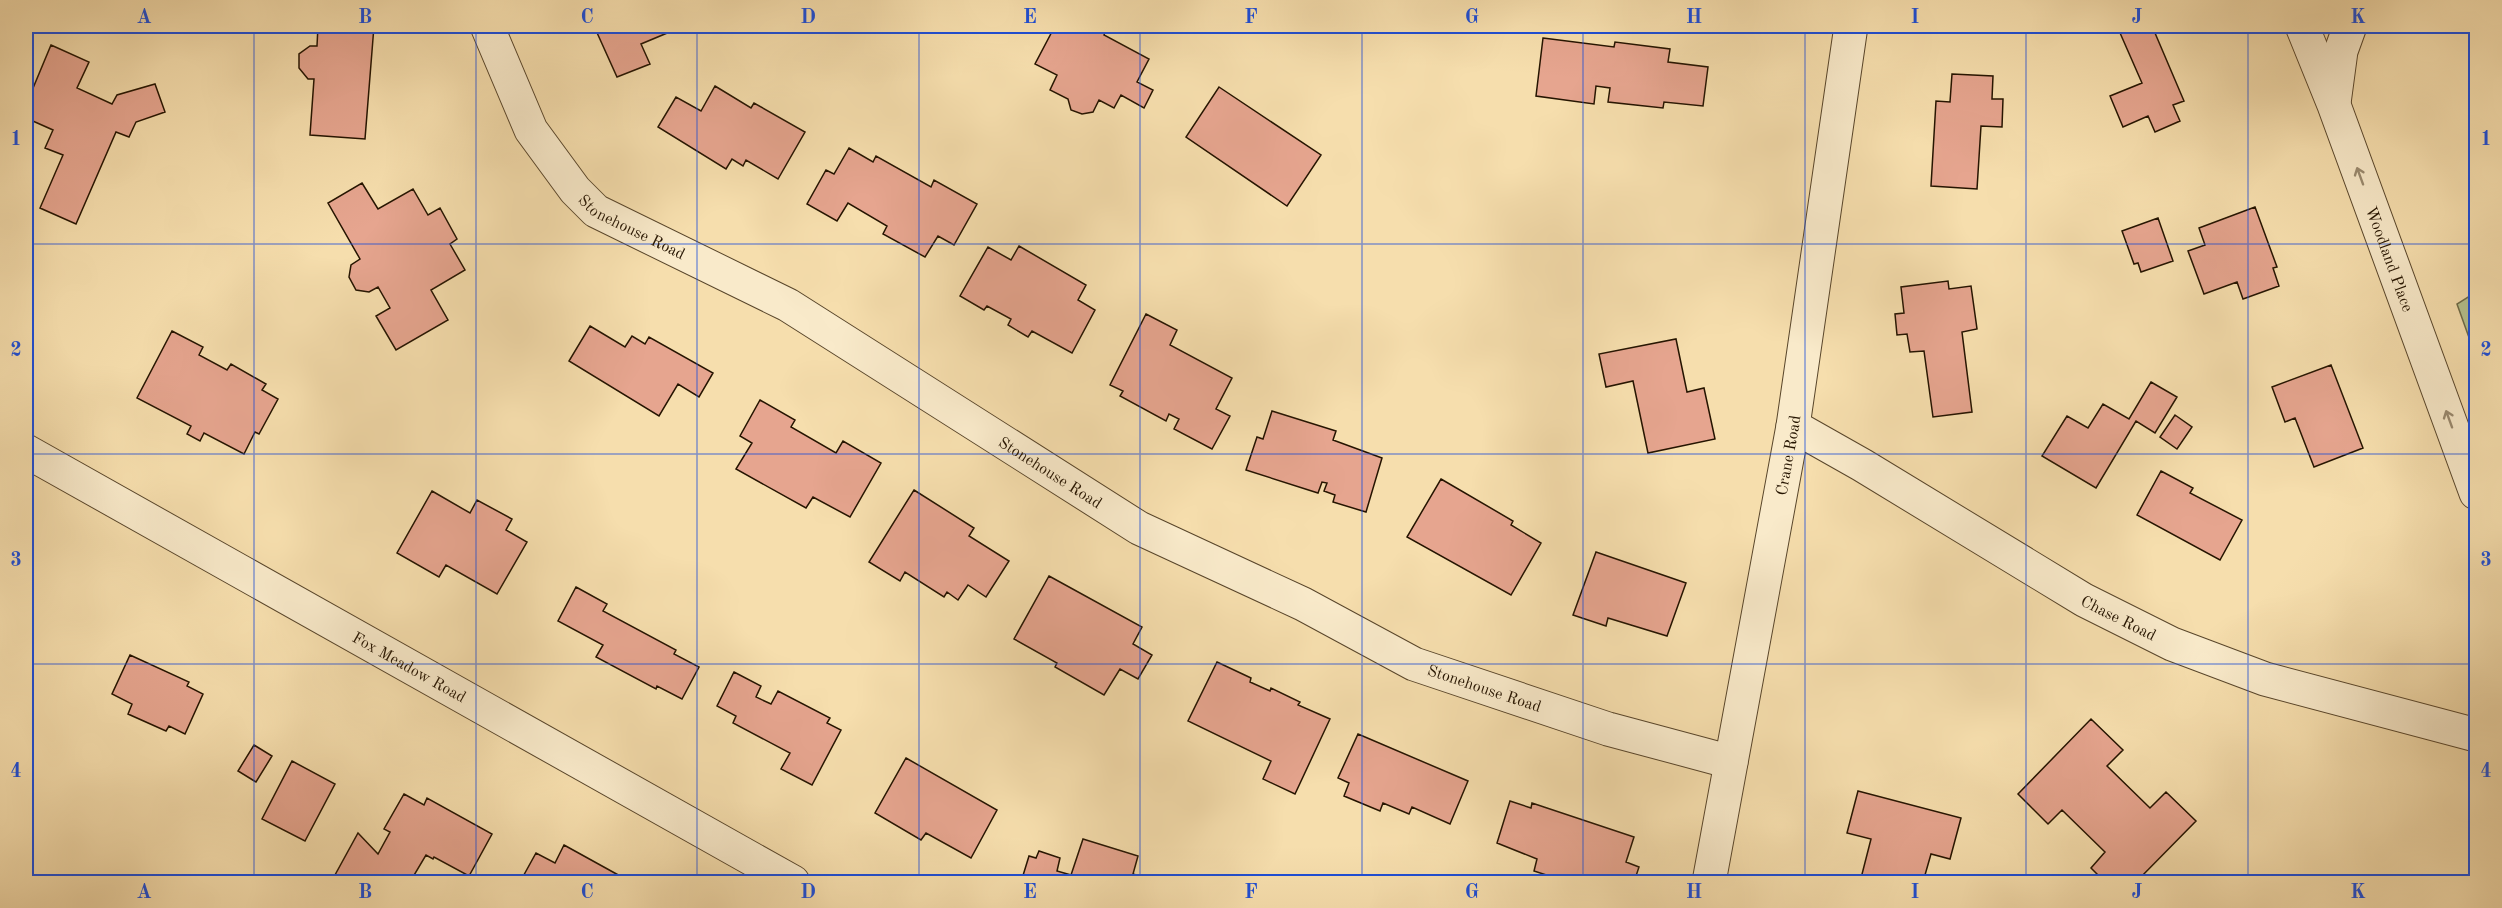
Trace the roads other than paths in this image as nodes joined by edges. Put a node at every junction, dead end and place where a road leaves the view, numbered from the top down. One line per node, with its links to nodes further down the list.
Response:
1 (487, 26): 10 (street, Stonehouse Road)
2 (1851, 26): 6 (street, Crane Road)
3 (2302, 26): 5 (street, Woodland Place)
4 (2350, 26): 5 (street)
5 (2334, 105): 8 (street, Woodland Place, one-way to 5)
6 (1793, 426): 9 (street, Chase Road); 10 (street, Crane Road)
7 (26, 451): 11 (street, Fox Meadow Road)
8 (2476, 493)
9 (2476, 735)
10 (1731, 762): 12 (street, Crane Road)
11 (793, 882)
12 (1709, 882)

